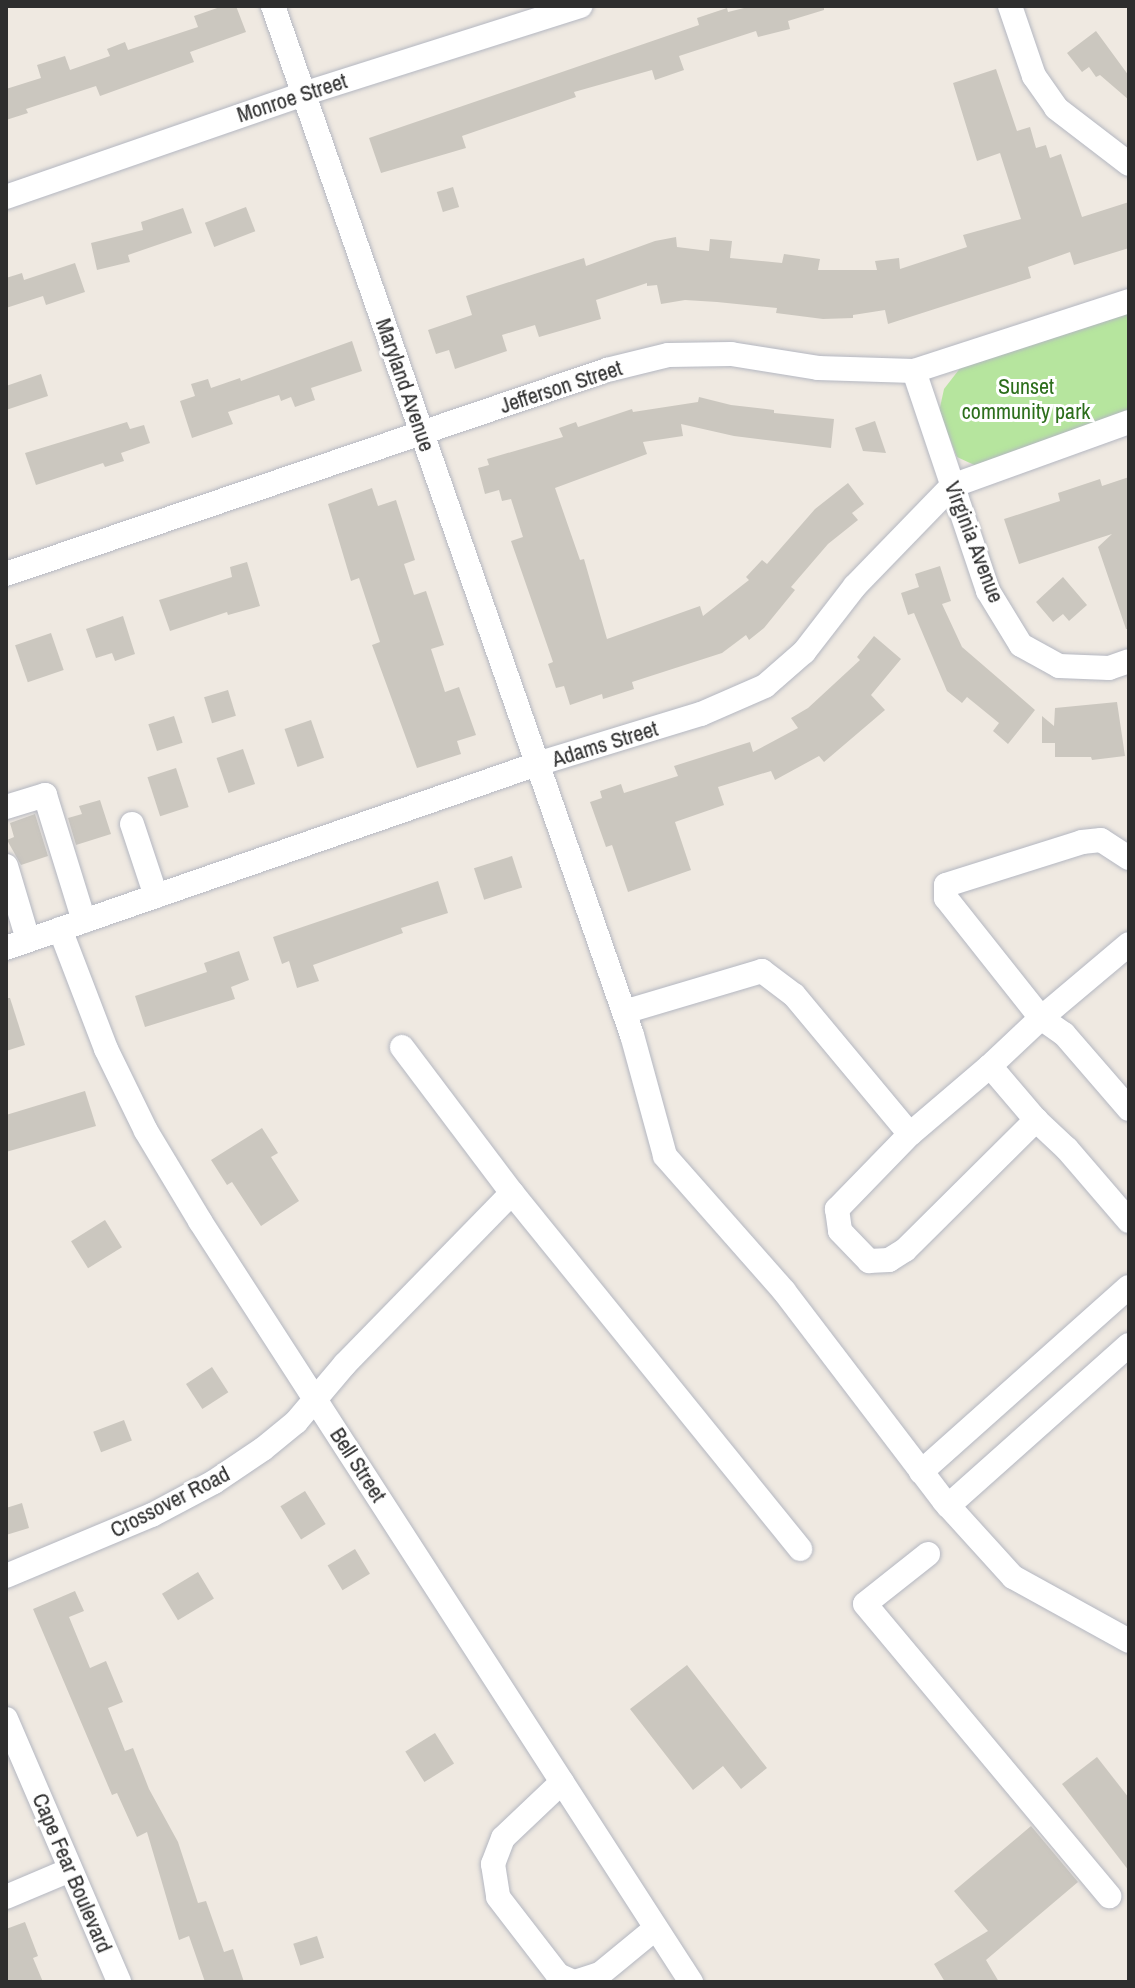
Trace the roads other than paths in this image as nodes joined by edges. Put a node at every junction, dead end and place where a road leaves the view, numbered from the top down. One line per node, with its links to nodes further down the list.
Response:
1 (273, 6): 4 (street, Maryland Avenue)
2 (580, 6): 4 (street, Monroe Street)
3 (1010, 6): 5 (street)
4 (303, 94): 6 (street, Monroe Street); 10 (street, Maryland Avenue)
5 (1129, 164)
6 (6, 197)
7 (1129, 301): 8 (street, Jefferson Street)
8 (914, 371): 10 (street, Jefferson Street); 11 (street, Virginia Avenue)
9 (1129, 422): 11 (street, Adams Street)
10 (421, 433): 12 (street, Jefferson Street); 14 (street, Maryland Avenue)
11 (952, 486): 13 (street, Virginia Avenue); 14 (street, Adams Street)
12 (6, 574)
13 (1129, 661)
14 (537, 764): 19 (street, Adams Street); 24 (street, Maryland Avenue)
15 (6, 807): 20 (street)
16 (132, 824): 19 (street)
17 (1129, 858): 25 (street)
18 (6, 866): 22 (street)
19 (156, 896): 20 (street, Adams Street)
20 (84, 921): 21 (street, Adams Street)
21 (60, 929): 22 (street, Adams Street); 35 (street, Bell Street)
22 (17, 944)
23 (1129, 944): 25 (street)
24 (624, 1012): 30 (street); 36 (street, Maryland Avenue)
25 (1041, 1018): 27 (street); 28 (street)
26 (402, 1047): 31 (street)
27 (990, 1066): 29 (street); 30 (street)
28 (1129, 1109)
29 (1036, 1120): 30 (street); 32 (street)
30 (910, 1134)
31 (512, 1193): 35 (street, Crossover Road); 38 (street)
32 (1129, 1221)
33 (1129, 1287): 36 (street)
34 (1129, 1345): 37 (street)
35 (316, 1400): 40 (street, Crossover Road); 43 (street, Bell Street)
36 (921, 1472): 37 (street, Maryland Avenue)
37 (948, 1506): 41 (street, Maryland Avenue)
38 (800, 1549)
39 (928, 1554): 45 (street)
40 (6, 1576)
41 (1129, 1641)
42 (6, 1719): 44 (street, Cape Fear Boulevard)
43 (562, 1782): 47 (street, Bell Street); 49 (street)
44 (70, 1870): 46 (street); 48 (street, Cape Fear Boulevard)
45 (1109, 1896)
46 (6, 1897)
47 (656, 1928): 49 (street); 50 (street, Bell Street)
48 (119, 1982)
49 (574, 1982)
50 (691, 1982)

